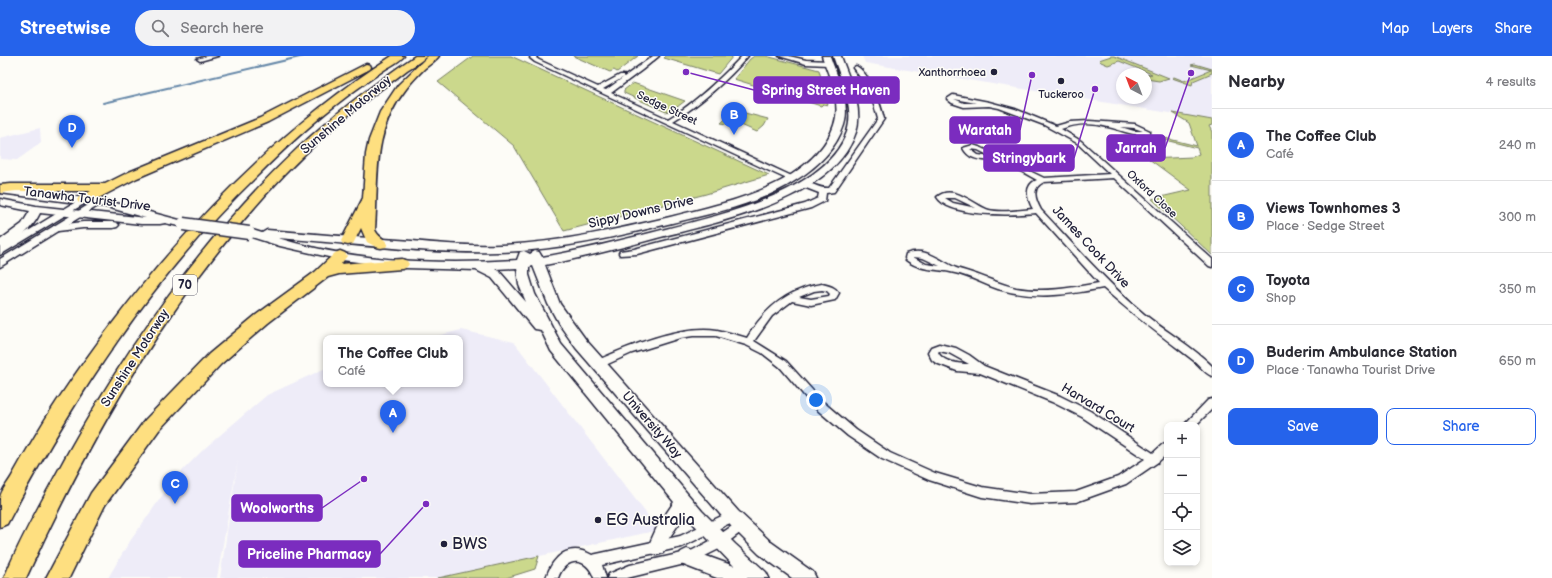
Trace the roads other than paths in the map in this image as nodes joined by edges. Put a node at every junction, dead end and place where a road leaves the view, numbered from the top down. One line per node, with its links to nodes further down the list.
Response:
1 (215, 56): 12 (street)
2 (387, 56): 26 (highway)
3 (399, 56): 66 (highway, Sunshine Motorway / 70)
4 (420, 56): 78 (highway, Sunshine Motorway / 70)
5 (434, 56): 29 (highway)
6 (648, 56): 15 (street)
7 (656, 56): 16 (street)
8 (782, 56): 13 (street)
9 (838, 56): 25 (main road, Sippy Downs Drive)
10 (533, 57): 15 (street, Sedge Street)
11 (742, 57): 18 (street)
12 (200, 59)
13 (827, 60): 23 (main road, Sippy Downs Drive)
14 (856, 68): 28 (street)
15 (598, 89): 16 (street, Sedge Street)
16 (606, 92): 18 (street, Sedge Street)
17 (989, 104): 17 (street, Oxford Close); 20 (street, Oxford Close)
18 (668, 121): 23 (street, Sedge Street)
19 (1109, 125): 19 (street); 20 (street)
20 (1057, 128): 22 (street, Oxford Close)
21 (1001, 160): 24 (street)
22 (1117, 176): 24 (street); 51 (street, Oxford Close)
23 (792, 178): 25 (main road); 43 (main road, Sippy Downs Drive)
24 (1043, 180): 34 (street, James Cook Drive)
25 (804, 184): 28 (street); 47 (main road, Sippy Downs Drive)
26 (106, 188): 27 (highway); 31 (highway)
27 (0, 189): 31 (main road, Tanawha Tourist Drive)
28 (823, 191): 45 (street)
29 (370, 196): 40 (highway); 41 (highway)
30 (0, 202): 32 (main road, Tanawha Tourist Drive)
31 (83, 207): 35 (main road, Tanawha Tourist Drive); 36 (main road, Tanawha Tourist Drive); 37 (main road, Tanawha Tourist Drive); 38 (street)
32 (36, 209): 35 (main road, Tanawha Tourist Drive); 42 (main road)
33 (986, 211): 33 (street); 34 (street)
34 (1038, 211): 55 (street, James Cook Drive)
35 (66, 212): 44 (street)
36 (140, 221): 37 (main road, Tanawha Tourist Drive); 38 (main road)
37 (171, 221): 39 (main road, Tanawha Tourist Drive, bridge)
38 (58, 228): 48 (street)
39 (249, 233): 40 (main road, Tanawha Tourist Drive); 46 (main road, Tanawha Tourist Drive)
40 (348, 241): 41 (main road, Sippy Downs Drive); 46 (main road)
41 (381, 244): 43 (main road, Sippy Downs Drive)
42 (0, 245)
43 (527, 248): 47 (main road, University Way); 50 (main road, University Way)
44 (0, 252)
45 (623, 253)
46 (340, 256): 49 (main road, Sippy Downs Drive); 54 (highway)
47 (538, 262): 50 (main road, Sippy Downs Drive); 59 (main road, University Way)
48 (0, 264)
49 (402, 264): 52 (main road, Sippy Downs Drive); 54 (highway)
50 (522, 264): 52 (main road, Sippy Downs Drive); 58 (main road, University Way)
51 (1212, 264)
52 (465, 266): 58 (main road)
53 (950, 269): 55 (street)
54 (324, 273): 79 (highway)
55 (1105, 285): 61 (street, James Cook Drive)
56 (791, 297): 57 (street)
57 (749, 342): 59 (street); 67 (street)
58 (555, 346): 62 (main road, University Way)
59 (599, 364): 62 (main road); 71 (main road, University Way)
60 (981, 369): 67 (street, Harvard Court)
61 (1212, 372)
62 (578, 374): 69 (main road, University Way)
63 (1212, 403): 64 (street)
64 (1192, 422)
65 (1164, 449): 67 (street)
66 (37, 450): 68 (highway); 70 (highway, Sunshine Motorway / 70)
67 (1154, 459)
68 (0, 500)
69 (683, 501): 72 (main road, University Way); 73 (main road)
70 (0, 517)
71 (736, 521): 72 (street); 72 (street); 82 (main road, University Way)
72 (714, 535): 73 (street); 74 (street); 77 (main road, University Way)
73 (657, 547): 75 (street)
74 (687, 558): 77 (main road); 81 (street)
75 (592, 561): 76 (street); 80 (street)
76 (550, 576)
77 (757, 576)
78 (15, 578)
79 (56, 578)
80 (600, 578)
81 (613, 578)
82 (807, 578)

